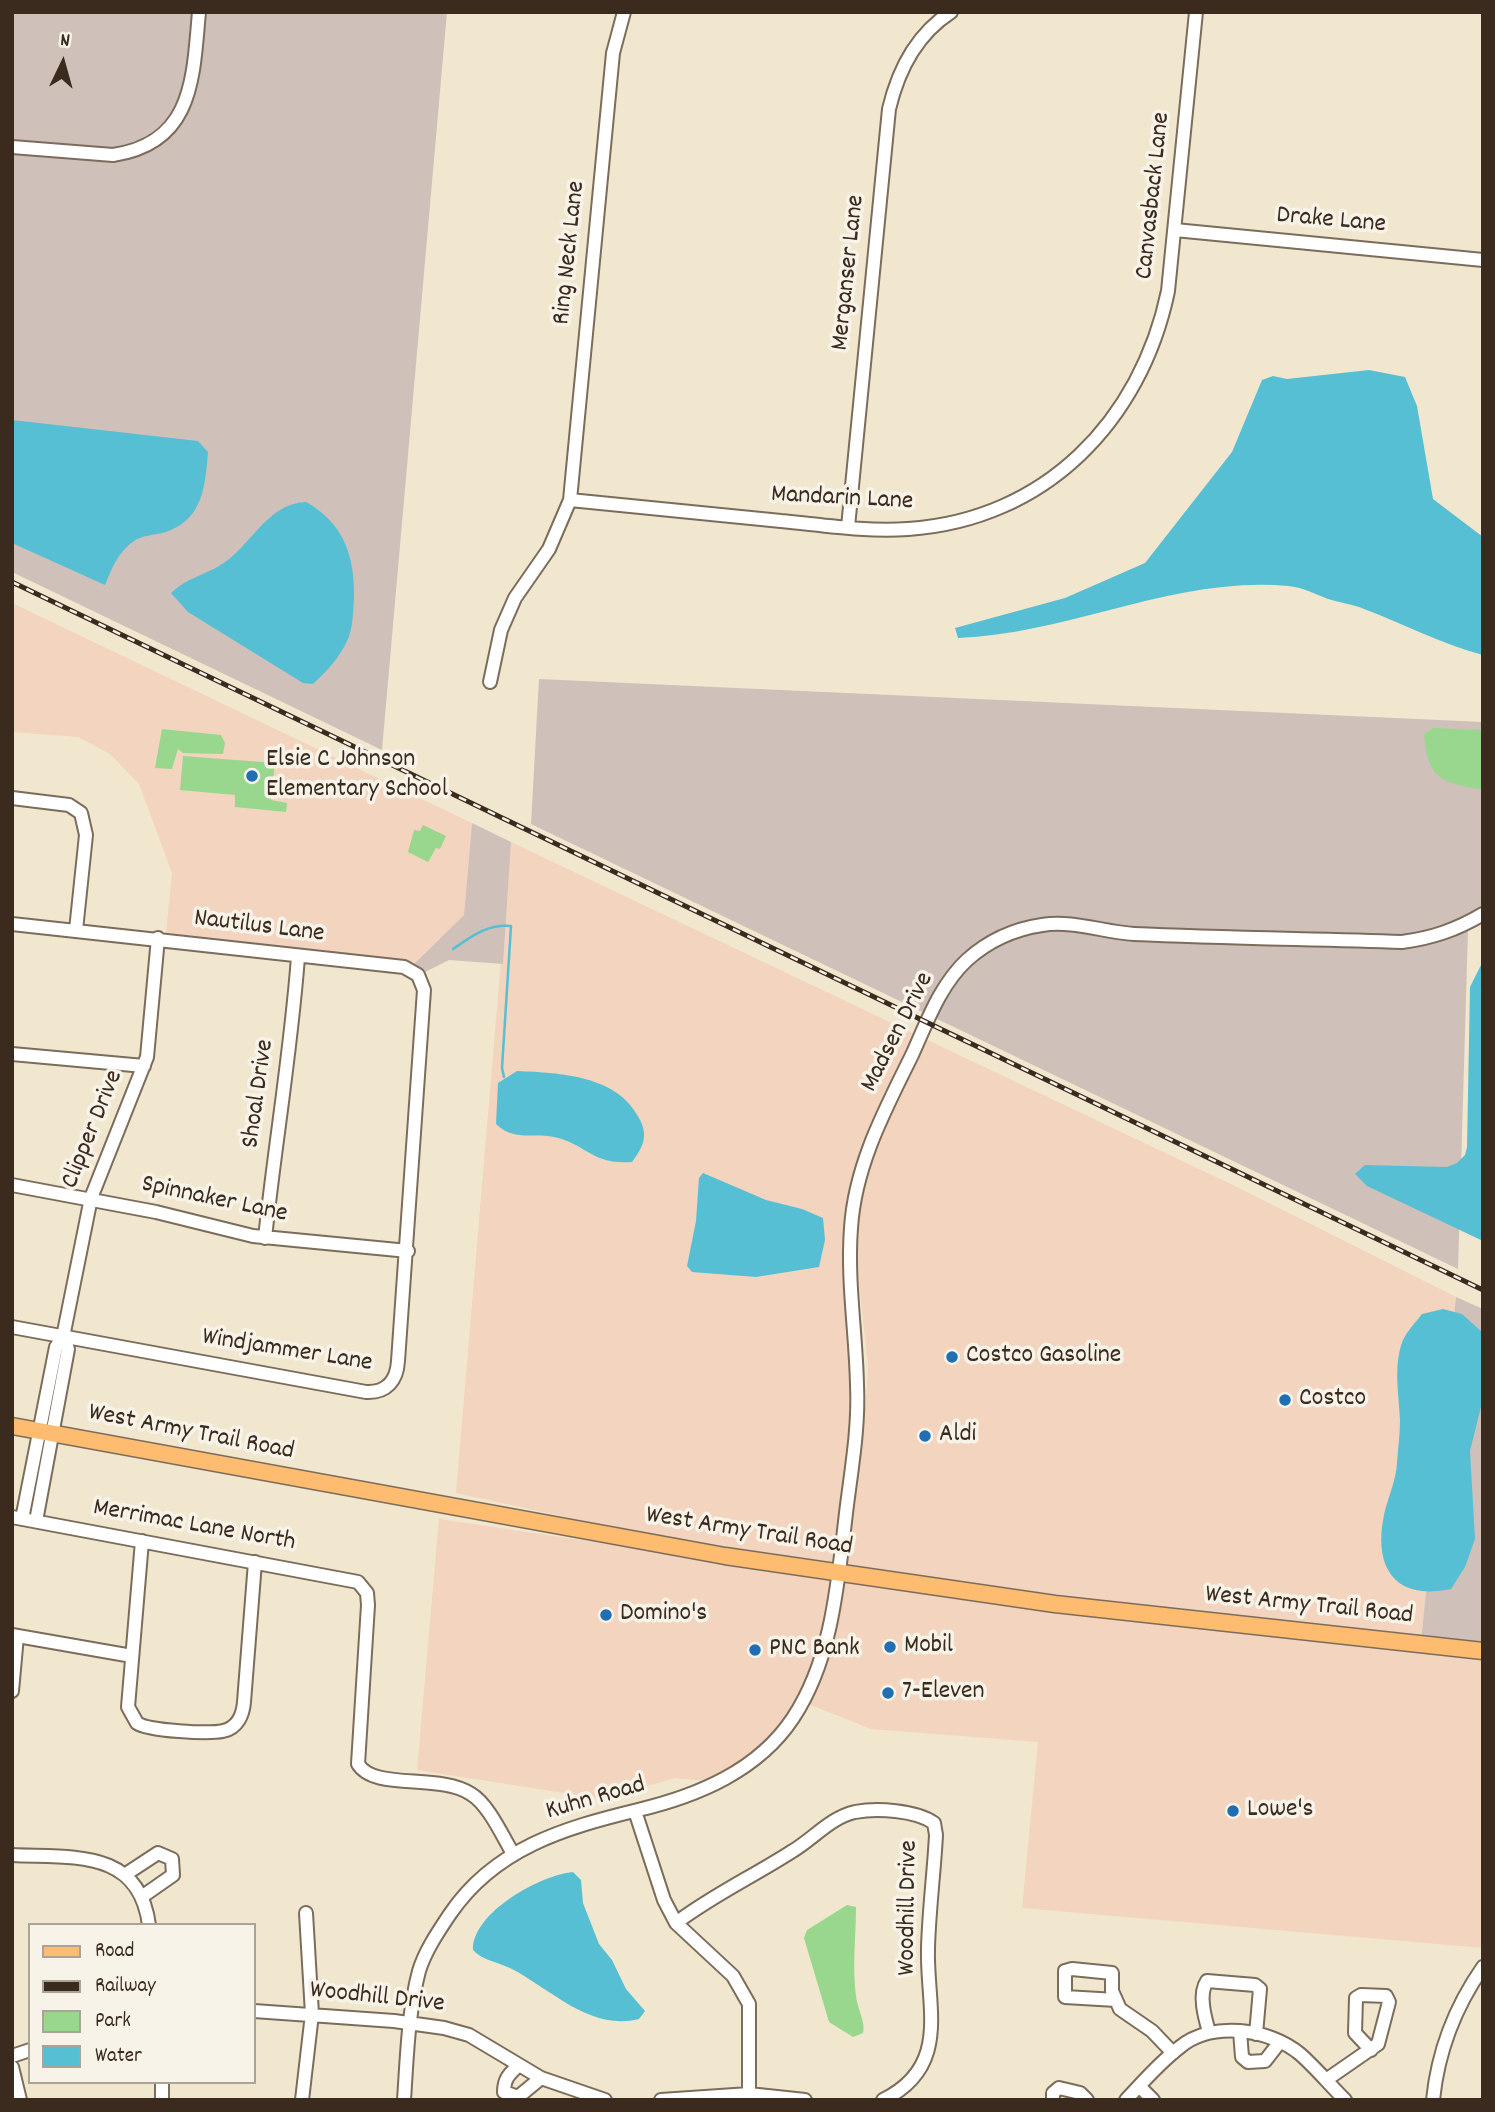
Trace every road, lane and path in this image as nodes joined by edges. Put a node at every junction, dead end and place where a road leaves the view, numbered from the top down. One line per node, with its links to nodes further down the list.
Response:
1 (199, 12): 5 (street)
2 (624, 12): 9 (street, Ring Neck Lane)
3 (951, 12): 10 (street, Merganser Lane)
4 (1196, 12): 6 (street, Canvasback Lane)
5 (12, 147)
6 (1175, 230): 7 (street, Drake Lane); 8 (street, Canvasback Lane)
7 (1483, 260)
8 (1139, 379): 10 (street, Mandarin Lane)
9 (570, 500): 10 (street, Mandarin Lane); 11 (street, Ring Neck Lane)
10 (848, 527)
11 (490, 682)
12 (12, 798): 15 (street)
13 (1483, 915): 33 (street, Madsen Drive)
14 (12, 924): 15 (street, Nautilus Lane)
15 (76, 930): 16 (street, Nautilus Lane)
16 (158, 938): 17 (street, Nautilus Lane); 20 (street, Clipper Drive)
17 (298, 957): 19 (street, Nautilus Lane); 23 (street, Shoal Drive)
18 (12, 1054): 20 (street)
19 (419, 1055): 24 (street, Windjammer Lane)
20 (144, 1066): 22 (street, Clipper Drive)
21 (12, 1185): 22 (street, Spinnaker Lane)
22 (91, 1198): 23 (street, Spinnaker Lane); 26 (street, Clipper Drive)
23 (265, 1238): 24 (street, Spinnaker Lane)
24 (408, 1251): 26 (street, Windjammer Lane)
25 (12, 1327): 26 (street, Windjammer Lane)
26 (63, 1337): 28 (street, Clipper Drive)
27 (12, 1426): 28 (main road, West Army Trail Road)
28 (46, 1432): 29 (street, Clipper Drive); 30 (street, Clipper Drive); 33 (main road, West Army Trail Road)
29 (17, 1518): 30 (street, Merrimac Lane North)
30 (36, 1521): 31 (street, Merrimac Lane North)
31 (142, 1541): 32 (street, Merrimac Lane North); 36 (street)
32 (255, 1562): 36 (street); 39 (street, Merrimac Lane North)
33 (838, 1572): 35 (main road, West Army Trail Road); 38 (street, Kuhn Road)
34 (15, 1636): 36 (street); 37 (street)
35 (1483, 1651)
36 (132, 1657)
37 (12, 1691)
38 (635, 1811): 39 (street, Kuhn Road); 45 (street)
39 (512, 1852): 50 (street, Kuhn Road)
40 (12, 1855): 41 (street)
41 (126, 1874): 42 (street); 42 (street)
42 (144, 1896): 44 (street)
43 (306, 1913): 49 (street)
44 (149, 1923)
45 (676, 1923): 62 (street); 69 (street, Woodhill Drive)
46 (1483, 1967): 75 (street)
47 (1116, 2000): 56 (street)
48 (256, 2011): 49 (street, Woodhill Drive)
49 (312, 2014): 50 (street, Woodhill Drive); 64 (street)
50 (409, 2022): 57 (street, Woodhill Drive); 65 (street, Kuhn Road)
51 (1240, 2031): 52 (street); 53 (street); 54 (street)
52 (1209, 2032): 53 (street); 56 (street)
53 (1256, 2034): 54 (street)
54 (1279, 2043): 60 (street)
55 (1371, 2050): 60 (street)
56 (1173, 2053): 61 (street)
57 (518, 2066): 59 (street, Woodhill Drive); 59 (street)
58 (12, 2067): 63 (street)
59 (541, 2078): 66 (street, Woodhill Drive)
60 (1326, 2080): 74 (street)
61 (1139, 2087): 72 (street); 73 (street)
62 (749, 2094): 67 (street); 68 (street)
63 (20, 2100)
64 (302, 2100)
65 (404, 2100)
66 (605, 2100)
67 (661, 2100)
68 (805, 2100)
69 (883, 2100)
70 (1053, 2100): 71 (street)
71 (1087, 2100)
72 (1126, 2100)
73 (1153, 2100)
74 (1345, 2100)
75 (1433, 2100)

